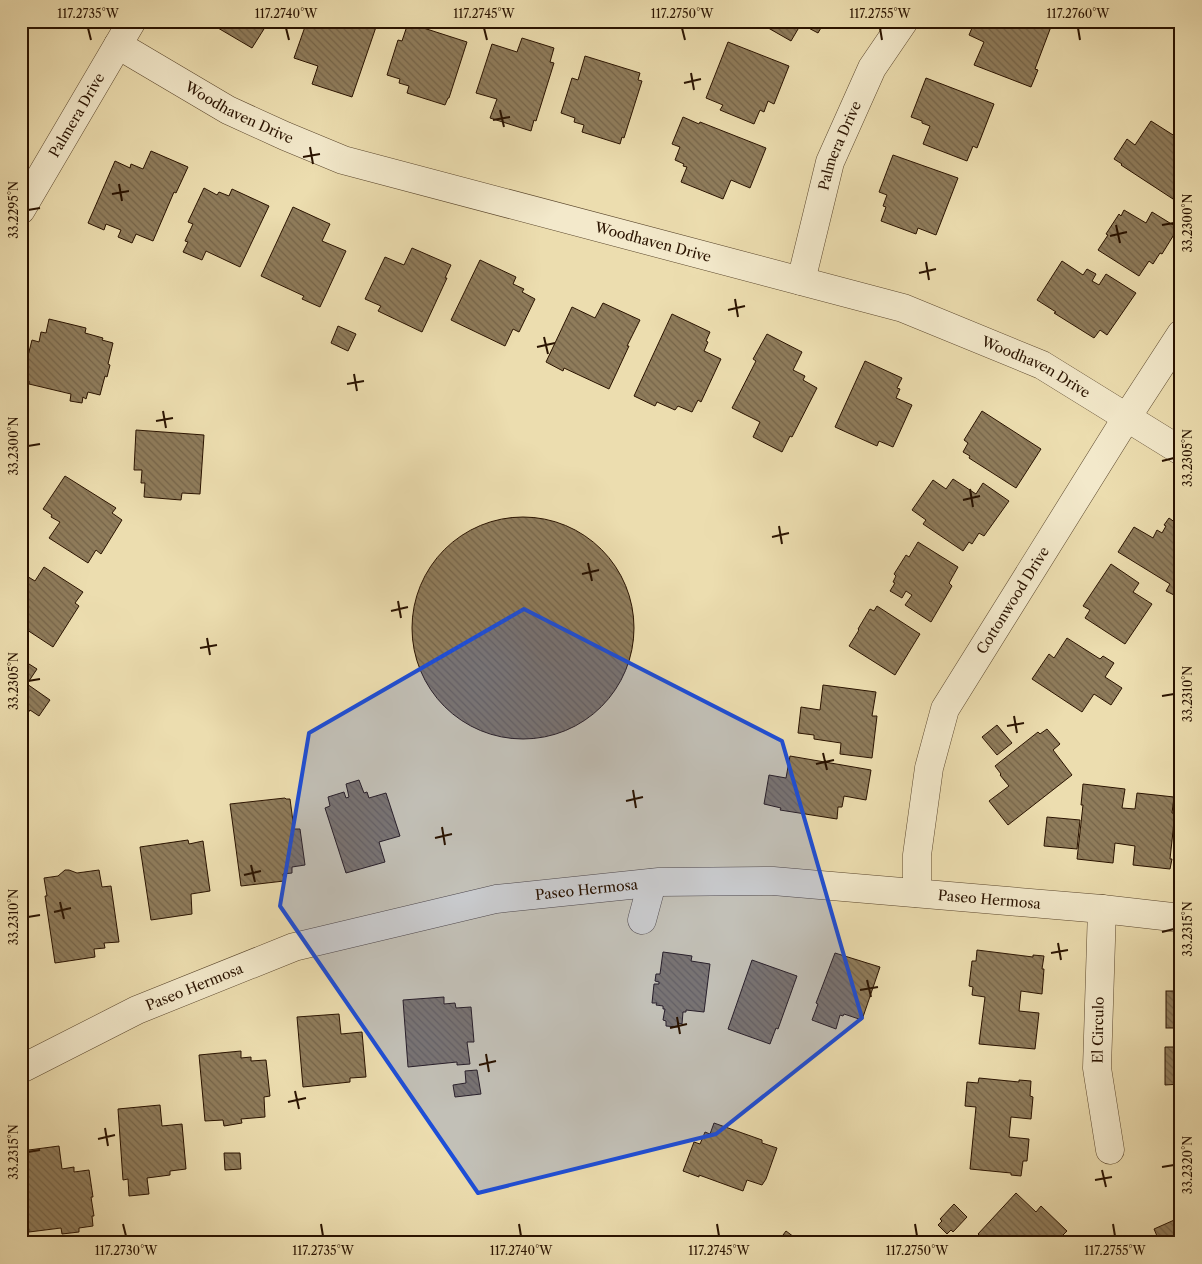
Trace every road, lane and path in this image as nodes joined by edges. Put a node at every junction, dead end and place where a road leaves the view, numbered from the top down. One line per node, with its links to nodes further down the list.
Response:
1 (132, 21): 3 (street, Palmera Drive)
2 (904, 21): 5 (street, Palmera Drive)
3 (118, 45): 4 (street, Palmera Drive); 5 (street, Woodhaven Drive)
4 (21, 210)
5 (802, 281): 7 (street, Woodhaven Drive)
6 (1181, 334): 7 (street, Cottonwood Drive)
7 (1127, 417): 8 (street, Woodhaven Drive); 10 (street, Cottonwood Drive)
8 (1181, 451)
9 (652, 883): 10 (street, Paseo Hermosa); 13 (street); 14 (street, Paseo Hermosa)
10 (917, 893): 11 (street, Paseo Hermosa)
11 (1102, 909): 12 (street, Paseo Hermosa); 15 (street, El Circulo)
12 (1181, 918)
13 (642, 920)
14 (21, 1069)
15 (1110, 1150)

